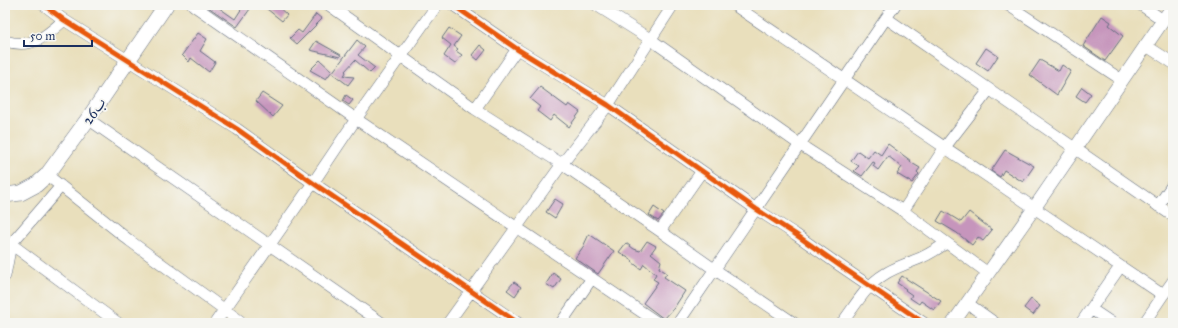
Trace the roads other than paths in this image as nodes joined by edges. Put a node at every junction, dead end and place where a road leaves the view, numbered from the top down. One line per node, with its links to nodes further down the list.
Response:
1 (44, 5): 15 (street)
2 (166, 5): 22 (highway, 26ب)
3 (193, 5): 30 (street)
4 (329, 5): 21 (street)
5 (437, 5): 21 (street)
6 (453, 5): 20 (street)
7 (596, 5): 17 (street)
8 (673, 5): 17 (street)
9 (734, 5): 24 (street)
10 (895, 5): 14 (street)
11 (1008, 5): 25 (street)
12 (1141, 5): 16 (street)
13 (1173, 6): 16 (main road)
14 (886, 18): 24 (street); 26 (street)
15 (64, 20): 18 (street); 22 (street)
16 (1163, 20): 19 (main road)
17 (650, 39): 27 (street); 31 (street)
18 (5, 41)
19 (1145, 45): 23 (street); 25 (main road)
20 (517, 49): 27 (street); 28 (street)
21 (400, 56): 28 (street); 30 (street)
22 (129, 60): 29 (highway, 26ب); 37 (street)
23 (1173, 63)
24 (843, 79): 31 (street); 32 (street)
25 (1122, 80): 33 (main road)
26 (989, 90): 32 (street); 33 (street)
27 (608, 105): 34 (street); 35 (street)
28 (475, 109): 34 (street)
29 (88, 119): 36 (highway, 26ب); 50 (street)
30 (356, 119): 37 (street); 46 (street)
31 (800, 144): 43 (street); 44 (street)
32 (945, 147): 42 (street); 44 (street)
33 (1075, 149): 41 (street); 42 (main road)
34 (562, 164): 46 (street); 47 (street)
35 (702, 171): 43 (street); 47 (street)
36 (47, 175): 39 (street); 40 (highway, 26ب)
37 (313, 183): 50 (street); 58 (street)
38 (1173, 184): 41 (street)
39 (61, 186): 49 (street); 61 (street)
40 (5, 195)
41 (1158, 206): 45 (street)
42 (1035, 207): 51 (street); 53 (main road)
43 (756, 209): 52 (street); 57 (street)
44 (903, 212): 48 (street)
45 (1173, 216)
46 (517, 227): 55 (street); 58 (street)
47 (660, 231): 52 (street)
48 (946, 243): 53 (street); 57 (street)
49 (11, 244): 54 (street); 63 (street)
50 (270, 245): 61 (street); 66 (street)
51 (1120, 266): 59 (street); 62 (street)
52 (714, 269): 71 (street); 72 (street)
53 (988, 273): 60 (main road)
54 (5, 276)
55 (592, 278): 69 (street); 70 (street)
56 (1173, 281): 59 (street)
57 (870, 286): 73 (street); 74 (street)
58 (471, 291): 67 (street); 68 (street)
59 (1163, 295): 79 (street)
60 (967, 303): 75 (main road); 76 (street)
61 (224, 309): 64 (street); 65 (street)
62 (1091, 309): 77 (street); 78 (street)
63 (118, 323)
64 (215, 323)
65 (243, 323)
66 (382, 323)
67 (448, 323)
68 (518, 323)
69 (561, 323)
70 (658, 323)
71 (678, 323)
72 (794, 323)
73 (842, 323)
74 (924, 323)
75 (952, 323)
76 (995, 323)
77 (1081, 323)
78 (1112, 323)
79 (1144, 323)

